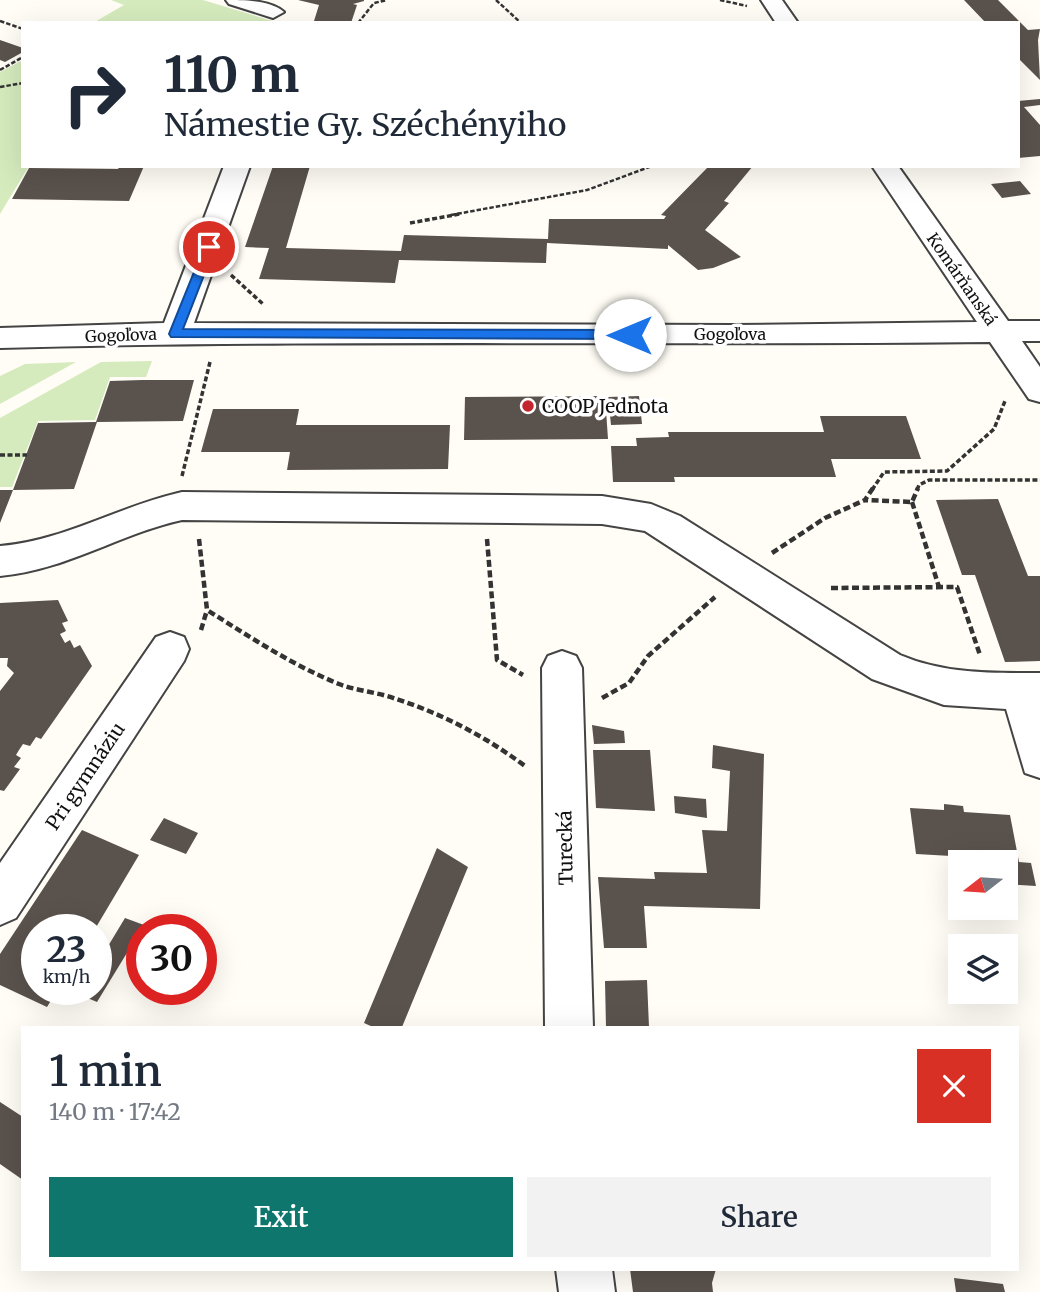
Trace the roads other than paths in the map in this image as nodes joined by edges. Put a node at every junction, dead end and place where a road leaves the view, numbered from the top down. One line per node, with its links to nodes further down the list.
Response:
1 (236, 0): 3 (street)
2 (771, 0): 4 (street)
3 (273, 12)
4 (786, 21)
5 (236, 168): 12 (street)
6 (886, 168): 7 (street, Komárňanská)
7 (960, 276): 8 (street); 10 (street, Komárňanská); 11 (street)
8 (1040, 319)
9 (1040, 331): 10 (street, Gogoľova)
10 (999, 332): 11 (street, Gogoľova); 16 (street, Komárňanská)
11 (918, 333): 12 (street, Gogoľova); 17 (street)
12 (175, 334): 14 (street, Gogoľova)
13 (0, 338): 14 (street, Gogoľova)
14 (43, 338): 15 (street)
15 (0, 363)
16 (1040, 391)
17 (1040, 397)
18 (0, 561): 21 (street)
19 (184, 644): 23 (street, Pri gymnáziu)
20 (562, 668): 24 (street, Turecká)
21 (1018, 691): 22 (street)
22 (1040, 759)
23 (0, 902)
24 (569, 1026)
25 (584, 1271): 26 (street)
26 (587, 1292)

